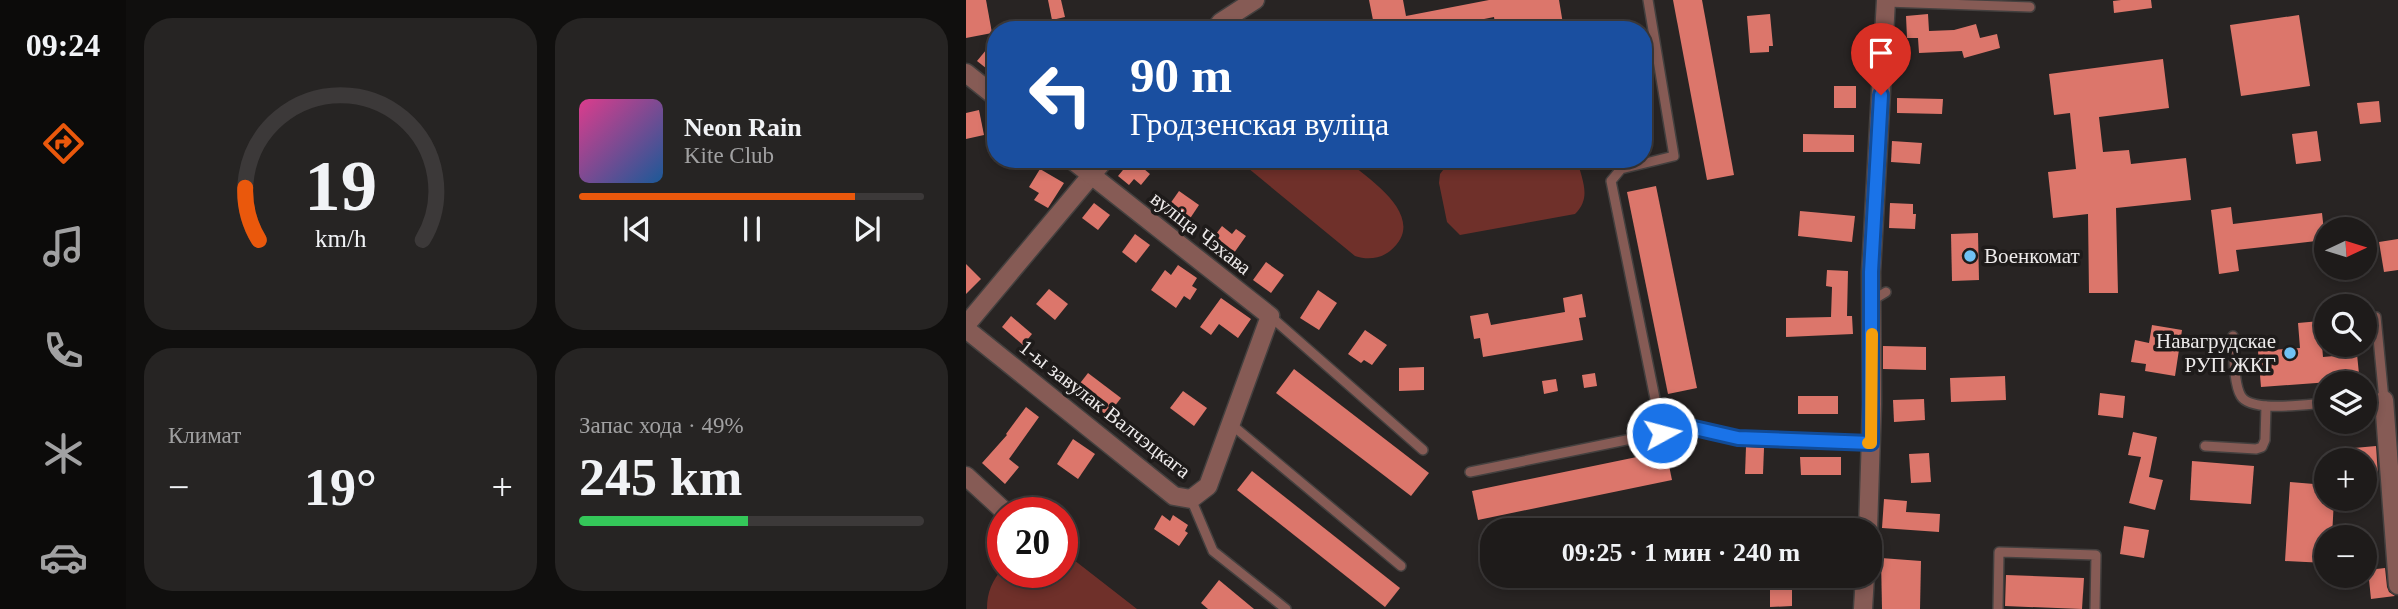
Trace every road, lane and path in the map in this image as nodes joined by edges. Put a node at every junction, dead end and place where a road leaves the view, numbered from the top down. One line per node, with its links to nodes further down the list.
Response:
1 (1255, 0): 5 (street)
2 (1648, 0): 6 (lane)
3 (1886, 1): 4 (lane); 25 (street)
4 (2030, 7)
5 (1223, 21)
6 (1652, 21)
7 (1652, 24): 10 (lane)
8 (966, 73): 9 (street)
9 (987, 90)
10 (1652, 161)
11 (1083, 168): 14 (street, вуліца Чэхава)
12 (1097, 168): 14 (street)
13 (1625, 168): 24 (lane)
14 (1091, 175): 15 (street, вуліца Чэхава); 16 (street)
15 (1270, 316): 23 (street, 1-ы завулак Валчэцкага); 27 (lane)
16 (966, 327): 31 (street, 1-ы завулак Валчэцкага)
17 (2377, 327): 20 (lane)
18 (2233, 336): 22 (lane)
19 (2377, 400): 20 (lane)
20 (2384, 400): 34 (street)
21 (2314, 404): 22 (lane)
22 (2266, 406): 26 (lane)
23 (1232, 425): 31 (street, 1-ы завулак Валчэцкага); 33 (lane)
24 (1662, 433): 25 (lane); 28 (lane)
25 (1871, 443): 32 (street)
26 (2205, 446)
27 (1423, 450)
28 (1470, 472)
29 (966, 477): 30 (street)
30 (988, 497)
31 (1191, 499): 36 (lane)
32 (1868, 518)
33 (1401, 566)
34 (2398, 586)
35 (1865, 588): 37 (street)
36 (1286, 609)
37 (1863, 609)
38 (1998, 609): 39 (lane)
39 (2095, 609)

